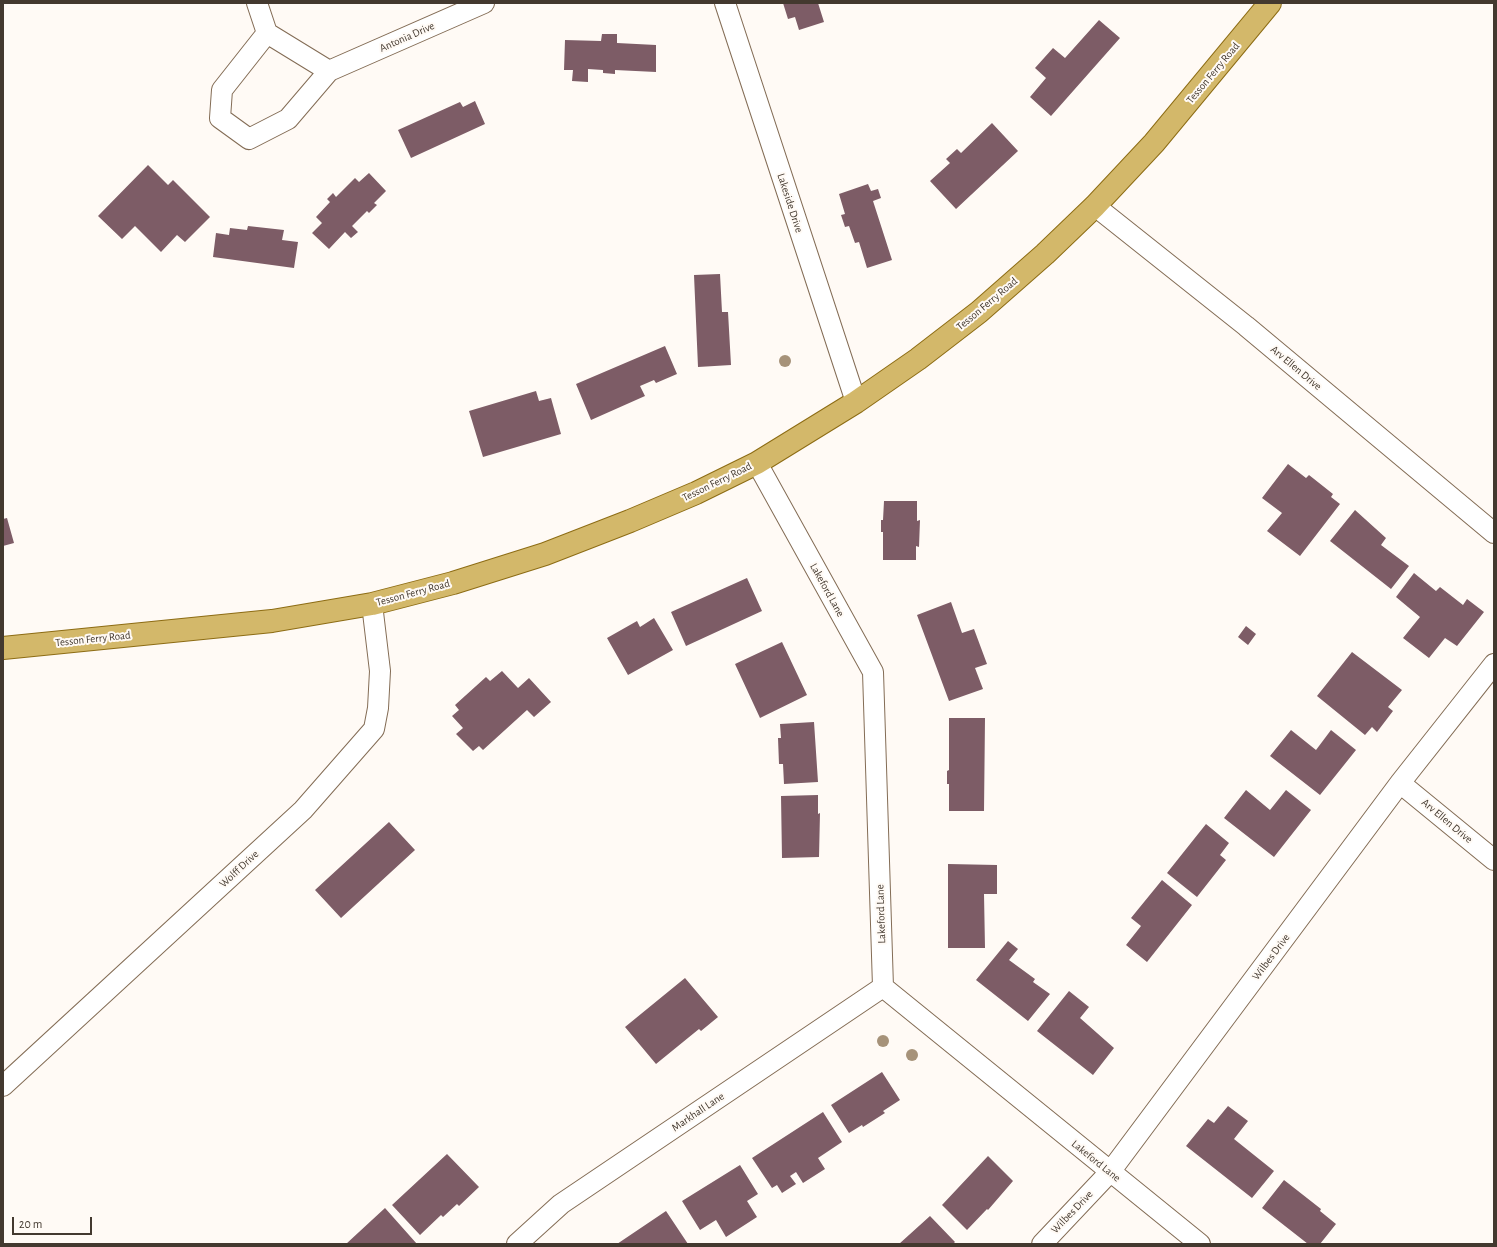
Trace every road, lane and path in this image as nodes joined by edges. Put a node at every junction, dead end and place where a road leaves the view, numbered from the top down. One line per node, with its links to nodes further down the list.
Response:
1 (257, 3): 5 (street)
2 (484, 3): 6 (street, Antonia Drive)
3 (725, 3): 8 (street, Lakeside Drive)
4 (1270, 3): 7 (main road, Tesson Ferry Road)
5 (267, 33): 6 (street); 6 (street)
6 (329, 71)
7 (1095, 206): 8 (main road, Tesson Ferry Road); 10 (street, Arv Ellen Drive)
8 (856, 402): 9 (main road, Tesson Ferry Road)
9 (757, 463): 11 (main road, Tesson Ferry Road); 16 (street, Lakeford Lane)
10 (1494, 533)
11 (372, 604): 12 (main road, Tesson Ferry Road); 17 (street, Wolff Drive)
12 (3, 648)
13 (1494, 664): 14 (street, Wilbes Drive)
14 (1400, 783): 15 (street, Arv Ellen Drive); 18 (street, Wilbes Drive)
15 (1494, 860)
16 (883, 987): 18 (street, Lakeford Lane); 19 (street, Markhall Lane)
17 (3, 1086)
18 (1110, 1172): 20 (street, Wilbes Drive); 21 (street, Lakeford Lane)
19 (517, 1244)
20 (1042, 1244)
21 (1200, 1244)

